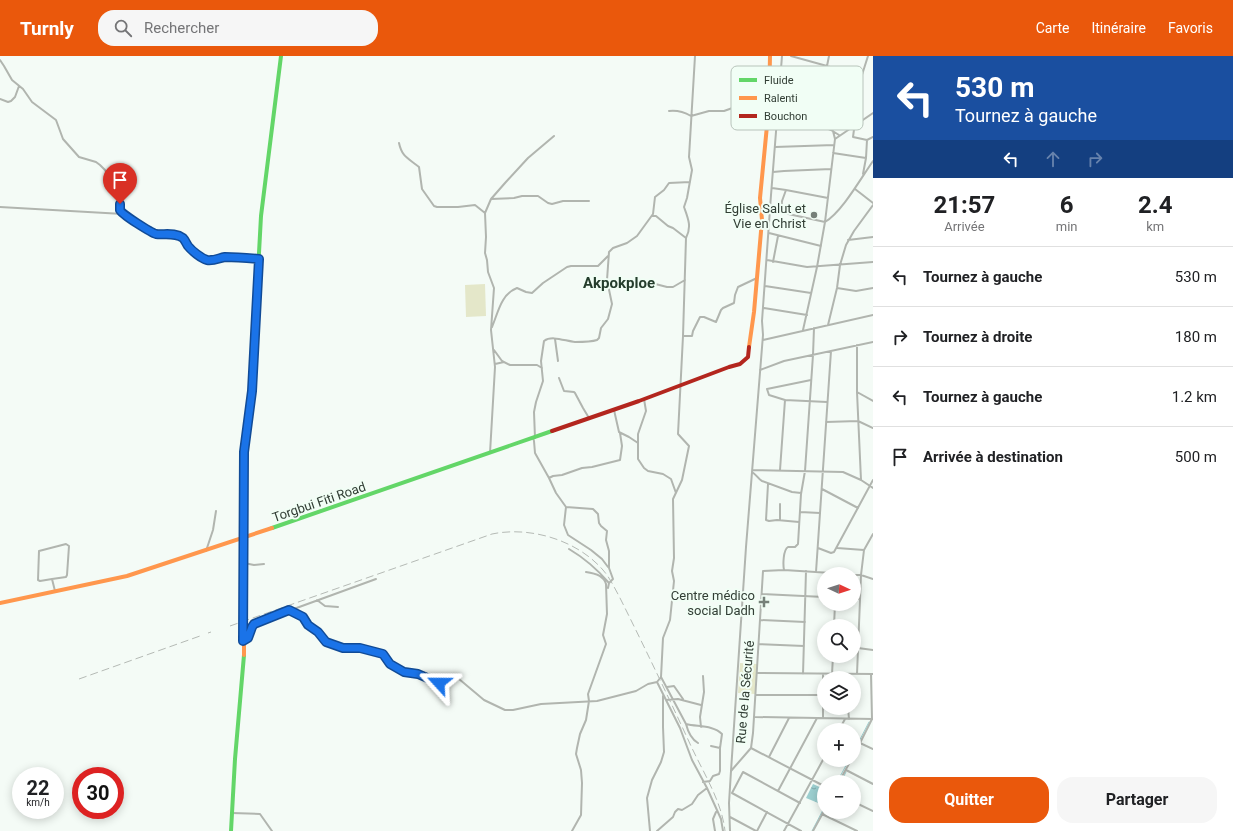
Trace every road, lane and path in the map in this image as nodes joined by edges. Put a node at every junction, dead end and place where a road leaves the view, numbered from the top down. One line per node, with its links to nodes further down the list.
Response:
1 (281, 56): 62 (street)
2 (695, 56): 18 (street)
3 (770, 56): 9 (street, Torgbui Fiti Road)
4 (782, 56): 10 (street)
5 (791, 56): 11 (street)
6 (829, 56): 11 (street)
7 (868, 56): 12 (street)
8 (0, 60): 13 (street)
9 (770, 66)
10 (781, 66)
11 (827, 66)
12 (863, 72)
13 (19, 86): 14 (street); 52 (street)
14 (0, 99)
15 (731, 108): 18 (street)
16 (669, 111): 18 (street)
17 (873, 113): 19 (street)
18 (691, 116): 39 (street)
19 (863, 120)
20 (766, 130): 48 (street, Torgbui Fiti Road)
21 (776, 130): 32 (street)
22 (832, 130): 25 (street); 28 (street)
23 (847, 130): 25 (street)
24 (853, 130): 29 (street)
25 (839, 135): 28 (street)
26 (554, 136): 44 (street)
27 (873, 137): 29 (street)
28 (835, 139): 31 (street)
29 (867, 140): 34 (street)
30 (399, 143): 50 (street)
31 (834, 145): 32 (street); 33 (street)
32 (775, 147): 37 (street)
33 (833, 153): 34 (street); 36 (street)
34 (866, 158): 38 (street)
35 (873, 161): 38 (street)
36 (831, 169): 37 (street); 43 (street)
37 (772, 172): 40 (street)
38 (863, 175): 41 (street)
39 (690, 182): 53 (street); 58 (street)
40 (772, 188): 42 (street); 49 (street)
41 (855, 189): 46 (street); 54 (street)
42 (786, 190): 43 (street); 51 (street)
43 (828, 198): 54 (street)
44 (491, 199): 45 (street); 50 (street)
45 (590, 201)
46 (873, 204): 59 (street)
47 (0, 208): 52 (street)
48 (760, 208): 49 (street); 68 (street, Torgbui Fiti Road)
49 (770, 210): 51 (street); 55 (street)
50 (485, 213): 80 (street)
51 (781, 213): 54 (street)
52 (124, 214): 62 (street)
53 (652, 216): 58 (street); 61 (street)
54 (825, 222): 60 (street)
55 (769, 233): 56 (street); 63 (street)
56 (778, 236): 60 (street); 64 (street)
57 (873, 237): 59 (street)
58 (686, 238): 70 (street)
59 (848, 240): 66 (street)
60 (821, 246): 67 (street)
61 (608, 255): 80 (street); 83 (street)
62 (259, 259): 137 (street)
63 (767, 260): 64 (street); 71 (street)
64 (773, 262): 67 (street)
65 (873, 262): 66 (street)
66 (840, 265): 67 (street); 72 (street)
67 (817, 267): 74 (street)
68 (757, 278): 82 (street); 99 (street, Torgbui Fiti Road)
69 (640, 280): 70 (street)
70 (685, 280): 82 (street)
71 (765, 286): 74 (street); 75 (street)
72 (837, 288): 73 (street); 78 (street)
73 (873, 288)
74 (812, 293): 76 (street)
75 (764, 308): 76 (street); 84 (street)
76 (807, 315): 81 (street)
77 (873, 315): 78 (street)
78 (828, 325): 79 (street)
79 (814, 328): 81 (street); 89 (street)
80 (491, 330): 87 (street)
81 (804, 330): 84 (street)
82 (684, 336): 99 (street)
83 (555, 339): 90 (street); 91 (street)
84 (762, 340): 96 (street)
85 (873, 342): 86 (street)
86 (857, 345): 88 (street); 100 (street)
87 (493, 350): 92 (street); 93 (street)
88 (831, 351): 89 (street); 105 (street)
89 (813, 355): 96 (street); 98 (street)
90 (541, 361): 94 (street); 95 (street)
91 (558, 361)
92 (504, 362): 93 (street); 94 (street)
93 (495, 364): 114 (street)
94 (537, 366): 95 (street)
95 (542, 368): 112 (street)
96 (760, 370): 116 (street)
97 (559, 378): 107 (street)
98 (811, 380): 102 (street); 103 (street)
99 (680, 386): 101 (street, Torgbui Fiti Road); 126 (street)
100 (857, 392): 104 (street); 108 (street)
101 (644, 399): 106 (street, Torgbui Fiti Road); 113 (street)
102 (786, 400): 103 (street); 115 (street)
103 (810, 401): 105 (street); 117 (street)
104 (873, 401)
105 (827, 402): 109 (street)
106 (614, 410): 107 (street, Torgbui Fiti Road); 111 (street)
107 (589, 419): 112 (street, Torgbui Fiti Road)
108 (858, 421): 109 (street); 110 (street); 120 (street)
109 (826, 422): 118 (street)
110 (873, 428)
111 (620, 433): 113 (street); 119 (street)
112 (534, 438): 114 (street, Torgbui Fiti Road); 119 (street)
113 (638, 443): 126 (street)
114 (490, 453): 137 (street, Torgbui Fiti Road)
115 (780, 470): 116 (street); 117 (street)
116 (752, 471): 122 (street); 212 (street)
117 (805, 471): 118 (street); 127 (street)
118 (823, 471): 120 (street); 125 (street)
119 (549, 478): 129 (street)
120 (861, 480): 123 (street)
121 (873, 480): 123 (street)
122 (768, 484): 127 (street); 134 (street)
123 (870, 486): 124 (street); 130 (street)
124 (873, 488)
125 (822, 489): 130 (street); 133 (street)
126 (676, 493): 177 (street)
127 (801, 494): 132 (street)
128 (780, 504): 134 (street)
129 (566, 507): 145 (street); 145 (street)
130 (858, 508): 139 (street)
131 (216, 511): 141 (street)
132 (800, 512): 133 (street); 135 (street)
133 (820, 513): 138 (street)
134 (780, 520): 135 (street)
135 (799, 522): 146 (street)
136 (873, 534): 142 (street)
137 (244, 538): 141 (street, Torgbui Fiti Road); 143 (street)
138 (818, 547): 139 (street); 149 (street)
139 (837, 548): 142 (street)
140 (569, 549): 154 (street)
141 (206, 550): 155 (street, Torgbui Fiti Road)
142 (864, 550): 150 (street)
143 (244, 563): 144 (street); 166 (street)
144 (264, 564)
145 (609, 568): 154 (street)
146 (784, 570): 147 (street); 157 (street, Rue de la Sécurité)
147 (806, 571): 149 (street); 158 (street)
148 (586, 572): 156 (street)
149 (816, 572)
150 (861, 575): 153 (street)
151 (376, 578): 160 (street)
152 (52, 579): 152 (street); 155 (street)
153 (873, 579)
154 (609, 584): 156 (street)
155 (55, 591): 161 (street, Torgbui Fiti Road)
156 (607, 591): 187 (street)
157 (762, 594): 158 (street); 164 (street, Rue de la Sécurité)
158 (806, 596): 159 (street); 165 (street)
159 (817, 597)
160 (316, 600): 162 (street); 163 (street)
161 (0, 603)
162 (338, 608)
163 (290, 610): 166 (street); 187 (street)
164 (760, 620): 165 (street); 167 (street, Rue de la Sécurité)
165 (805, 622): 168 (street)
166 (243, 641): 226 (street)
167 (759, 644): 168 (street); 171 (street, Rue de la Sécurité)
168 (804, 646): 172 (street)
169 (861, 648): 170 (street)
170 (873, 650)
171 (757, 674): 172 (street); 182 (street, Rue de la Sécurité)
172 (803, 674): 173 (street)
173 (817, 674)
174 (861, 674): 175 (street)
175 (872, 674): 180 (street)
176 (703, 676): 188 (street)
177 (661, 677): 178 (street); 179 (street)
178 (657, 682): 181 (street); 187 (street)
179 (666, 687): 184 (street); 186 (street)
180 (872, 690): 196 (street)
181 (663, 695): 185 (street); 234 (street)
182 (756, 695): 183 (street); 190 (street, Rue de la Sécurité)
183 (817, 695)
184 (673, 699): 185 (street); 186 (street); 198 (street)
185 (666, 700): 215 (street)
186 (684, 700): 188 (street)
187 (589, 701): 233 (street)
188 (701, 705): 199 (street)
189 (849, 715): 195 (street)
190 (755, 717): 191 (street); 205 (street, Rue de la Sécurité)
191 (789, 718): 192 (street); 207 (street)
192 (817, 718): 193 (street); 210 (street)
193 (823, 718): 194 (street)
194 (845, 719): 195 (street); 197 (street)
195 (849, 719): 196 (street)
196 (873, 719): 200 (street)
197 (843, 723)
198 (686, 724): 199 (street); 201 (street)
199 (701, 727): 204 (street)
200 (861, 741)
201 (698, 744)
202 (861, 744): 206 (street)
203 (711, 746): 204 (street)
204 (720, 748): 215 (street)
205 (751, 748): 207 (street); 212 (street, Rue de la Sécurité)
206 (873, 750)
207 (769, 757): 210 (street)
208 (819, 767): 214 (street)
209 (848, 767): 211 (street)
210 (790, 768): 214 (street); 219 (street)
211 (846, 770): 213 (street); 217 (street)
212 (731, 771): 220 (street)
213 (843, 775)
214 (812, 780): 216 (street); 221 (street)
215 (703, 782): 218 (street)
216 (817, 782)
217 (873, 784)
218 (707, 788): 224 (street); 235 (street)
219 (778, 790): 220 (street); 221 (street)
220 (731, 792): 225 (street); 227 (street)
221 (800, 803): 230 (street)
222 (861, 805): 223 (street)
223 (873, 811)
224 (716, 812): 236 (street); 237 (street)
225 (767, 812): 230 (street); 239 (street)
226 (232, 813): 231 (street); 232 (street)
227 (730, 817): 238 (street); 239 (street)
228 (819, 819): 242 (street)
229 (832, 819): 243 (street)
230 (788, 824): 240 (street); 241 (street)
231 (231, 831)
232 (272, 831)
233 (572, 831)
234 (650, 831)
235 (657, 831)
236 (715, 831)
237 (723, 831)
238 (730, 831)
239 (756, 831)
240 (784, 831)
241 (801, 831)
242 (813, 831)
243 (857, 831)

